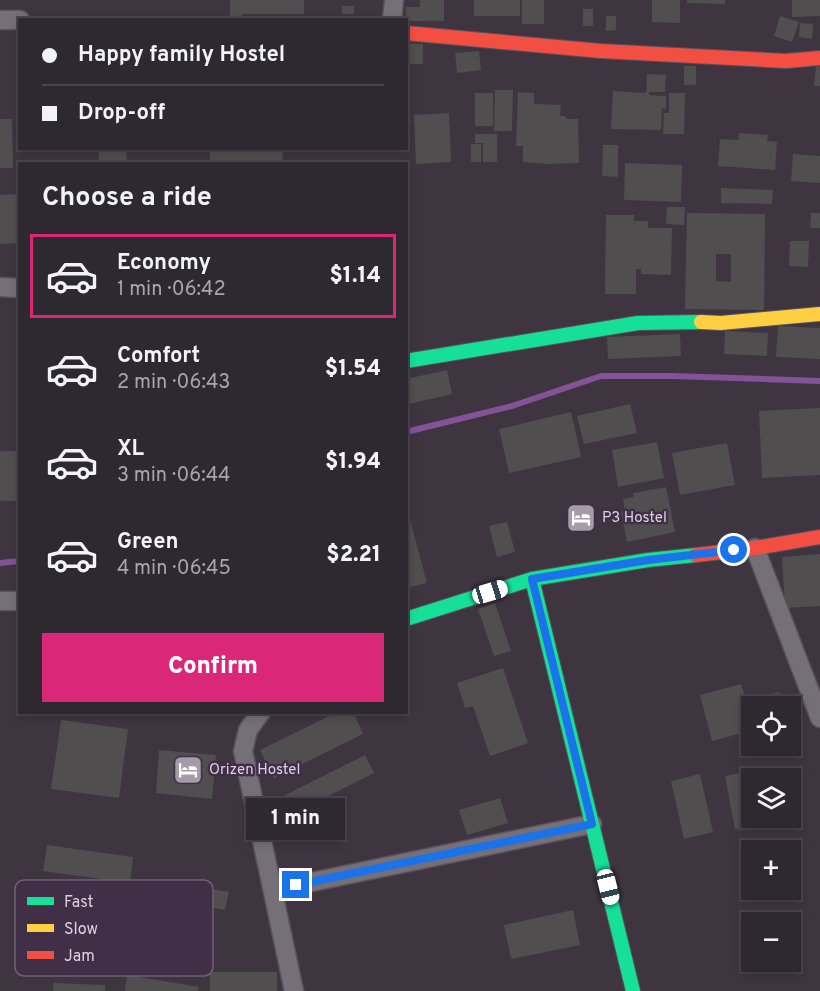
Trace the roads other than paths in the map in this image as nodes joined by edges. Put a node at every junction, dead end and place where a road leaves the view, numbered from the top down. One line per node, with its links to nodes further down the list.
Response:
1 (394, 0): 2 (street)
2 (392, 18)
3 (0, 20): 4 (street)
4 (18, 20)
5 (408, 33): 6 (street)
6 (820, 58)
7 (0, 288): 8 (street)
8 (18, 288)
9 (820, 314): 10 (street)
10 (408, 361)
11 (820, 537): 12 (street)
12 (755, 548): 13 (street); 18 (street)
13 (532, 579): 16 (street); 19 (street)
14 (0, 601): 15 (street)
15 (18, 601)
16 (408, 618)
17 (260, 714): 20 (street)
18 (820, 718)
19 (592, 824): 20 (street); 22 (street)
20 (273, 890): 21 (street)
21 (294, 991)
22 (633, 991)

